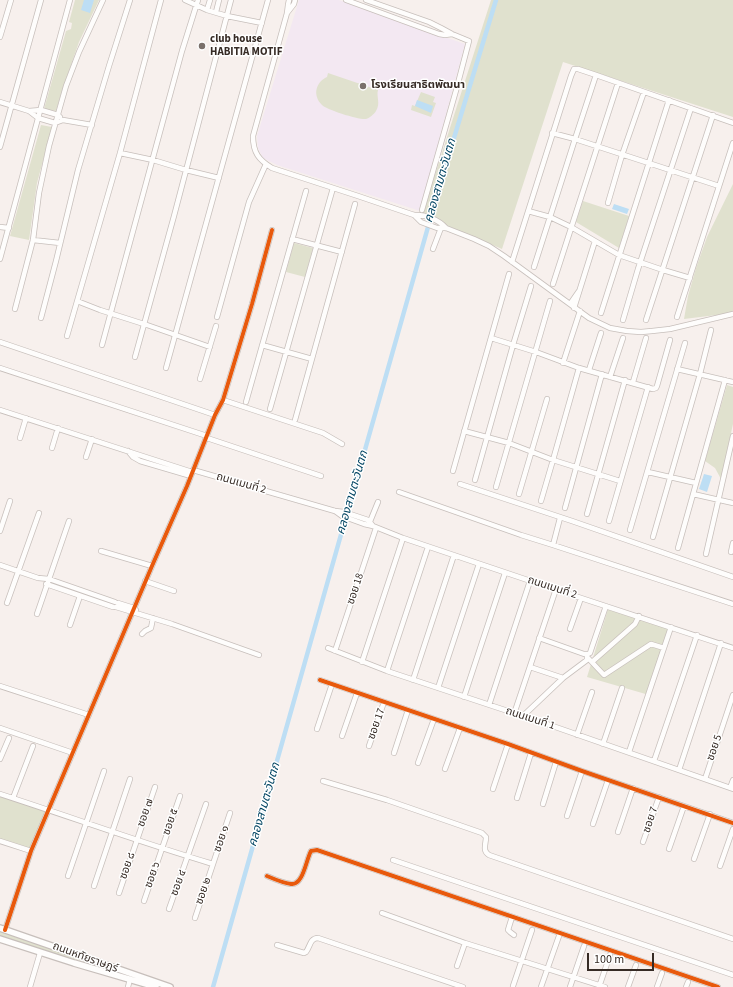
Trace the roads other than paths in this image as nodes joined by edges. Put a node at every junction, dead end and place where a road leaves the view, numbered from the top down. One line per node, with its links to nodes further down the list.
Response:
1 (11, 0): 23 (street)
2 (40, 0): 29 (street)
3 (70, 0): 31 (street)
4 (103, 0): 33 (street)
5 (130, 0): 39 (street)
6 (160, 0): 45 (street)
7 (184, 0): 16 (street)
8 (210, 0): 17 (street)
9 (219, 0): 18 (street)
10 (231, 0): 20 (street)
11 (268, 0): 21 (street)
12 (289, 0): 19 (street)
13 (295, 0): 19 (street)
14 (346, 0): 22 (street)
15 (366, 0): 22 (street)
16 (197, 3): 17 (street); 47 (street)
17 (207, 10): 18 (street)
18 (216, 12): 20 (street)
19 (287, 13): 49 (street)
20 (227, 16): 21 (street); 50 (street)
21 (262, 23): 52 (street)
22 (452, 34): 60 (street)
23 (0, 37)
24 (596, 75): 25 (street); 40 (street); 41 (street)
25 (618, 83): 26 (street); 44 (street)
26 (644, 92): 27 (street); 46 (street)
27 (669, 100): 30 (street); 48 (street)
28 (0, 102): 29 (street)
29 (11, 106): 32 (street); 43 (street)
30 (691, 108): 34 (street); 51 (street)
31 (40, 110): 32 (street); 33 (street); 35 (street)
32 (29, 111): 35 (street)
33 (58, 115): 36 (street); 37 (street)
34 (713, 115): 38 (street); 53 (street)
35 (38, 118): 37 (street); 66 (street)
36 (63, 120): 37 (street); 39 (street)
37 (56, 123): 69 (street)
38 (733, 123)
39 (92, 125): 71 (street)
40 (552, 134): 41 (street); 59 (street)
41 (575, 139): 44 (street); 62 (street)
42 (733, 143): 54 (street)
43 (0, 147)
44 (597, 147): 46 (street); 65 (street)
45 (120, 153): 47 (street); 85 (street)
46 (622, 155): 48 (street); 57 (street)
47 (152, 160): 50 (street); 90 (street)
48 (648, 163): 51 (street); 75 (street)
49 (266, 164): 55 (street); 93 (street)
50 (186, 170): 52 (street); 98 (street)
51 (670, 170): 53 (street); 78 (street)
52 (219, 178): 102 (street)
53 (693, 178): 54 (street); 80 (street)
54 (719, 186): 82 (street)
55 (333, 188): 61 (street); 72 (street)
56 (306, 191): 68 (street)
57 (608, 203)
58 (355, 204): 74 (street)
59 (528, 210): 62 (street); 77 (street)
60 (422, 213): 61 (street); 64 (street)
61 (414, 215): 64 (street)
62 (550, 217): 65 (street); 79 (street)
63 (0, 226): 66 (street)
64 (441, 226): 73 (street); 77 (street)
65 (571, 227): 70 (street); 83 (street)
66 (8, 228): 76 (street)
67 (272, 230): 134 (street)
68 (292, 239): 72 (street); 111 (street)
69 (33, 240): 71 (street); 88 (street)
70 (595, 241): 75 (street); 87 (street)
71 (60, 243): 95 (street)
72 (317, 246): 74 (street); 114 (street)
73 (433, 249)
74 (342, 252): 117 (street)
75 (619, 255): 78 (street); 91 (street)
76 (0, 259)
77 (512, 262): 87 (street)
78 (641, 263): 80 (street); 96 (street)
79 (534, 268)
80 (663, 270): 82 (street); 97 (street)
81 (509, 274): 104 (street)
82 (690, 278): 94 (street)
83 (553, 284)
84 (531, 286): 112 (street)
85 (77, 301): 90 (street); 103 (street)
86 (550, 302): 115 (street)
87 (572, 306): 89 (street)
88 (15, 309)
89 (580, 312): 92 (street); 118 (street)
90 (110, 314): 98 (street); 110 (street)
91 (601, 314)
92 (733, 314)
93 (217, 317)
94 (677, 317)
95 (40, 318)
96 (623, 320)
97 (646, 320)
98 (144, 324): 102 (street); 116 (street)
99 (216, 326): 113 (street)
100 (711, 330): 125 (street)
101 (601, 333): 123 (street)
102 (176, 335): 113 (street); 120 (street)
103 (67, 336)
104 (491, 338): 112 (street); 142 (street)
105 (623, 338): 126 (street)
106 (646, 338): 130 (street)
107 (670, 340): 132 (street)
108 (0, 342): 138 (street)
109 (685, 343): 122 (street)
110 (102, 345)
111 (262, 345): 114 (street); 135 (street)
112 (513, 345): 115 (street); 145 (street)
113 (210, 347): 127 (street)
114 (287, 352): 117 (street); 136 (street)
115 (536, 352): 118 (street); 149 (street)
116 (134, 357)
117 (312, 360): 140 (street)
118 (564, 363): 121 (street)
119 (0, 368): 144 (street)
120 (166, 368)
121 (579, 368): 123 (street); 153 (street)
122 (677, 369): 125 (street); 157 (street)
123 (589, 370): 124 (street)
124 (602, 374): 126 (street); 154 (street)
125 (700, 374): 129 (street); 160 (street)
126 (610, 377): 128 (street)
127 (200, 379)
128 (625, 380): 130 (street); 158 (street)
129 (725, 380): 131 (street); 163 (street)
130 (633, 382): 132 (street)
131 (733, 382)
132 (648, 387): 162 (street)
133 (547, 399): 151 (street)
134 (223, 400): 138 (street); 148 (street)
135 (246, 402)
136 (270, 409)
137 (0, 410): 139 (street, ถนนเมนที่ 2)
138 (215, 415): 144 (street)
139 (26, 418): 141 (street, ถนนเมนที่ 2); 146 (street)
140 (295, 420)
141 (58, 428): 147 (street, ถนนเมนที่ 2); 150 (street)
142 (464, 431): 145 (street); 155 (street)
143 (733, 436): 169 (street)
144 (207, 437): 156 (street); 159 (street)
145 (486, 437): 149 (street); 161 (street)
146 (20, 438)
147 (92, 439): 152 (street); 156 (street, ถนนเมนที่ 2)
148 (342, 444)
149 (509, 444): 151 (street); 165 (street)
150 (52, 448)
151 (531, 452): 153 (street); 167 (street)
152 (86, 457)
153 (553, 460): 154 (street); 171 (street)
154 (576, 467): 158 (street); 174 (street)
155 (453, 471)
156 (192, 472): 180 (street, ถนนเมนที่ 2); 195 (street)
157 (648, 472): 160 (street); 181 (street)
158 (598, 474): 162 (street); 176 (street)
159 (321, 476)
160 (670, 477): 163 (street); 183 (street)
161 (475, 480)
162 (620, 481): 179 (street)
163 (696, 483): 168 (street)
164 (460, 484): 177 (street)
165 (496, 487)
166 (399, 492): 186 (street)
167 (519, 494)
168 (693, 494): 169 (street); 188 (street)
169 (719, 500): 173 (street); 191 (street)
170 (10, 501): 182 (street)
171 (541, 501)
172 (378, 502): 180 (street, ซอย 18)
173 (733, 503)
174 (565, 508)
175 (39, 513): 196 (street)
176 (587, 514)
177 (560, 518): 186 (street); 198 (street)
178 (69, 521): 200 (street)
179 (609, 521)
180 (372, 525): 184 (street, ถนนเมนที่ 2); 226 (street, ซอย 18)
181 (630, 530)
182 (0, 532)
183 (653, 537)
184 (403, 538): 187 (street, ถนนเมนที่ 2); 229 (street)
185 (733, 543): 190 (street)
186 (553, 545): 209 (street)
187 (428, 546): 192 (street, ถนนเมนที่ 2); 232 (street)
188 (678, 548)
189 (101, 551): 195 (street)
190 (731, 552)
191 (706, 554)
192 (454, 555): 193 (street, ถนนเมนที่ 2); 235 (street)
193 (479, 564): 197 (street, ถนนเมนที่ 2); 238 (street)
194 (0, 565): 196 (street)
195 (152, 566): 201 (street)
196 (18, 572): 199 (street); 208 (street)
197 (505, 573): 202 (street, ถนนเมนที่ 2); 243 (street)
198 (733, 577)
199 (38, 578): 200 (street); 203 (street)
200 (49, 579): 203 (street); 210 (street)
201 (145, 581): 205 (street); 212 (street)
202 (530, 581): 204 (street, ถนนเมนที่ 2); 245 (street)
203 (47, 584): 206 (street); 213 (street)
204 (556, 589): 207 (street, ถนนเมนที่ 2); 221 (street)
205 (174, 592)
206 (80, 596): 210 (street); 216 (street)
207 (581, 598): 211 (street, ถนนเมนที่ 2); 218 (street)
208 (7, 603)
209 (733, 604)
210 (115, 605): 212 (street)
211 (606, 606): 214 (street, ถนนเมนที่ 2); 228 (street)
212 (133, 611): 215 (street); 248 (street)
213 (37, 614)
214 (639, 616): 217 (street, ถนนเมนที่ 2); 230 (street)
215 (153, 618): 219 (street); 227 (street)
216 (70, 625)
217 (671, 627): 220 (street, ถนนเมนที่ 2); 224 (street)
218 (570, 629)
219 (142, 634)
220 (697, 635): 222 (street, ถนนเมนที่ 2); 266 (street)
221 (539, 638): 228 (street); 231 (street)
222 (721, 644): 225 (street, ถนนเมนที่ 2); 270 (street)
223 (328, 648): 226 (street, ถนนเมนที่ 1)
224 (664, 648): 230 (street); 261 (street)
225 (733, 648)
226 (335, 651): 229 (street, ถนนเมนที่ 1)
227 (260, 655)
228 (587, 656): 230 (street); 233 (street)
229 (362, 662): 232 (street, ถนนเมนที่ 1)
230 (592, 662)
231 (530, 668): 233 (street); 247 (street)
232 (387, 671): 235 (street, ถนนเมนที่ 1)
233 (563, 678): 249 (street)
234 (320, 680): 236 (street)
235 (413, 680): 238 (street, ถนนเมนที่ 1)
236 (332, 684): 240 (street); 253 (street)
237 (0, 686): 248 (street)
238 (438, 688): 243 (street, ถนนเมนที่ 1)
239 (622, 688): 258 (street)
240 (357, 692): 244 (street); 255 (street)
241 (592, 692): 254 (street)
242 (733, 695): 274 (street, ซอย 5)
243 (464, 697): 245 (street, ถนนเมนที่ 1)
244 (384, 702): 246 (street); 260 (street, ซอย 17)
245 (489, 705): 247 (street, ถนนเมนที่ 1)
246 (408, 710): 250 (street); 263 (street)
247 (514, 714): 249 (street, ถนนเมนที่ 1)
248 (89, 715): 262 (street)
249 (523, 716): 254 (street, ถนนเมนที่ 1)
250 (434, 719): 252 (street); 268 (street)
251 (0, 728): 262 (street)
252 (460, 728): 257 (street); 269 (street)
253 (317, 729)
254 (578, 735): 258 (street, ถนนเมนที่ 1)
255 (342, 736)
256 (9, 738): 265 (street)
257 (508, 744): 264 (street); 281 (street)
258 (604, 744): 261 (street, ถนนเมนที่ 1)
259 (33, 746): 285 (street)
260 (369, 746)
261 (629, 752): 266 (street, ถนนเมนที่ 1)
262 (73, 753): 290 (street)
263 (394, 753)
264 (532, 753): 267 (street); 286 (street)
265 (0, 759)
266 (654, 761): 270 (street, ถนนเมนที่ 1)
267 (556, 762): 272 (street); 288 (street)
268 (418, 763)
269 (445, 769)
270 (679, 770): 274 (street, ถนนเมนที่ 1)
271 (104, 771): 294 (street)
272 (582, 771): 275 (street); 293 (street)
273 (130, 779): 298 (street)
274 (705, 779): 280 (street, ถนนเมนที่ 1)
275 (608, 780): 279 (street); 296 (street)
276 (733, 780): 280 (street)
277 (324, 781): 324 (street)
278 (155, 787): 300 (street, ซอย ๗)
279 (633, 788): 284 (street); 299 (street)
280 (732, 788)
281 (493, 789)
282 (0, 794): 285 (street)
283 (180, 796): 303 (street, ซอย ๕)
284 (658, 797): 289 (street); 302 (street, ซอย 7)
285 (13, 798): 290 (street)
286 (517, 798)
287 (206, 804): 306 (street, ซอย ๔)
288 (542, 804)
289 (684, 806): 292 (street); 304 (street)
290 (49, 810): 294 (street); 305 (street)
291 (230, 813): 309 (street, ซอย ๑)
292 (710, 814): 295 (street); 307 (street)
293 (567, 816)
294 (86, 822): 298 (street); 311 (street)
295 (733, 823)
296 (593, 824)
297 (733, 829): 310 (street)
298 (112, 831): 300 (street); 313 (street)
299 (618, 832)
300 (137, 840): 303 (street); 314 (street, ซอย ๘)
301 (0, 842): 305 (street)
302 (644, 842)
303 (162, 848): 306 (street); 315 (street, ซอย ๖)
304 (669, 849)
305 (31, 852): 320 (street)
306 (188, 857): 309 (street); 316 (street, ซอย ๔)
307 (694, 859)
308 (393, 860): 336 (street)
309 (213, 864): 319 (street, ซอย ๒)
310 (720, 866)
311 (68, 876)
312 (267, 876): 318 (street)
313 (94, 886)
314 (119, 893)
315 (144, 901)
316 (170, 909)
317 (382, 913): 326 (street)
318 (512, 917): 322 (street); 352 (street)
319 (195, 918)
320 (2, 929): 345 (main road, ถนนหทัยราษฎร์)
321 (532, 930): 331 (street)
322 (514, 935)
323 (559, 936): 334 (street)
324 (733, 939)
325 (0, 941): 329 (main road, ถนนหทัยราษฎร์)
326 (465, 943): 331 (street); 333 (street)
327 (277, 945): 346 (street)
328 (584, 946): 337 (street)
329 (40, 953): 338 (main road, ถนนหทัยราษฎร์); 342 (street)
330 (610, 955): 341 (street)
331 (521, 960): 334 (street); 340 (street)
332 (636, 964): 349 (street)
333 (457, 966)
334 (548, 968): 337 (street); 347 (street)
335 (662, 973): 350 (street)
336 (733, 975)
337 (573, 977): 341 (street); 348 (street)
338 (130, 979): 343 (street); 344 (main road, ถนนหทัยราษฎร์)
339 (688, 982): 351 (street)
340 (513, 986)
341 (601, 986)
342 (30, 987)
343 (128, 987)
344 (156, 987)
345 (170, 987)
346 (463, 987)
347 (541, 987)
348 (570, 987)
349 (628, 987)
350 (658, 987)
351 (686, 987)
352 (718, 987)

